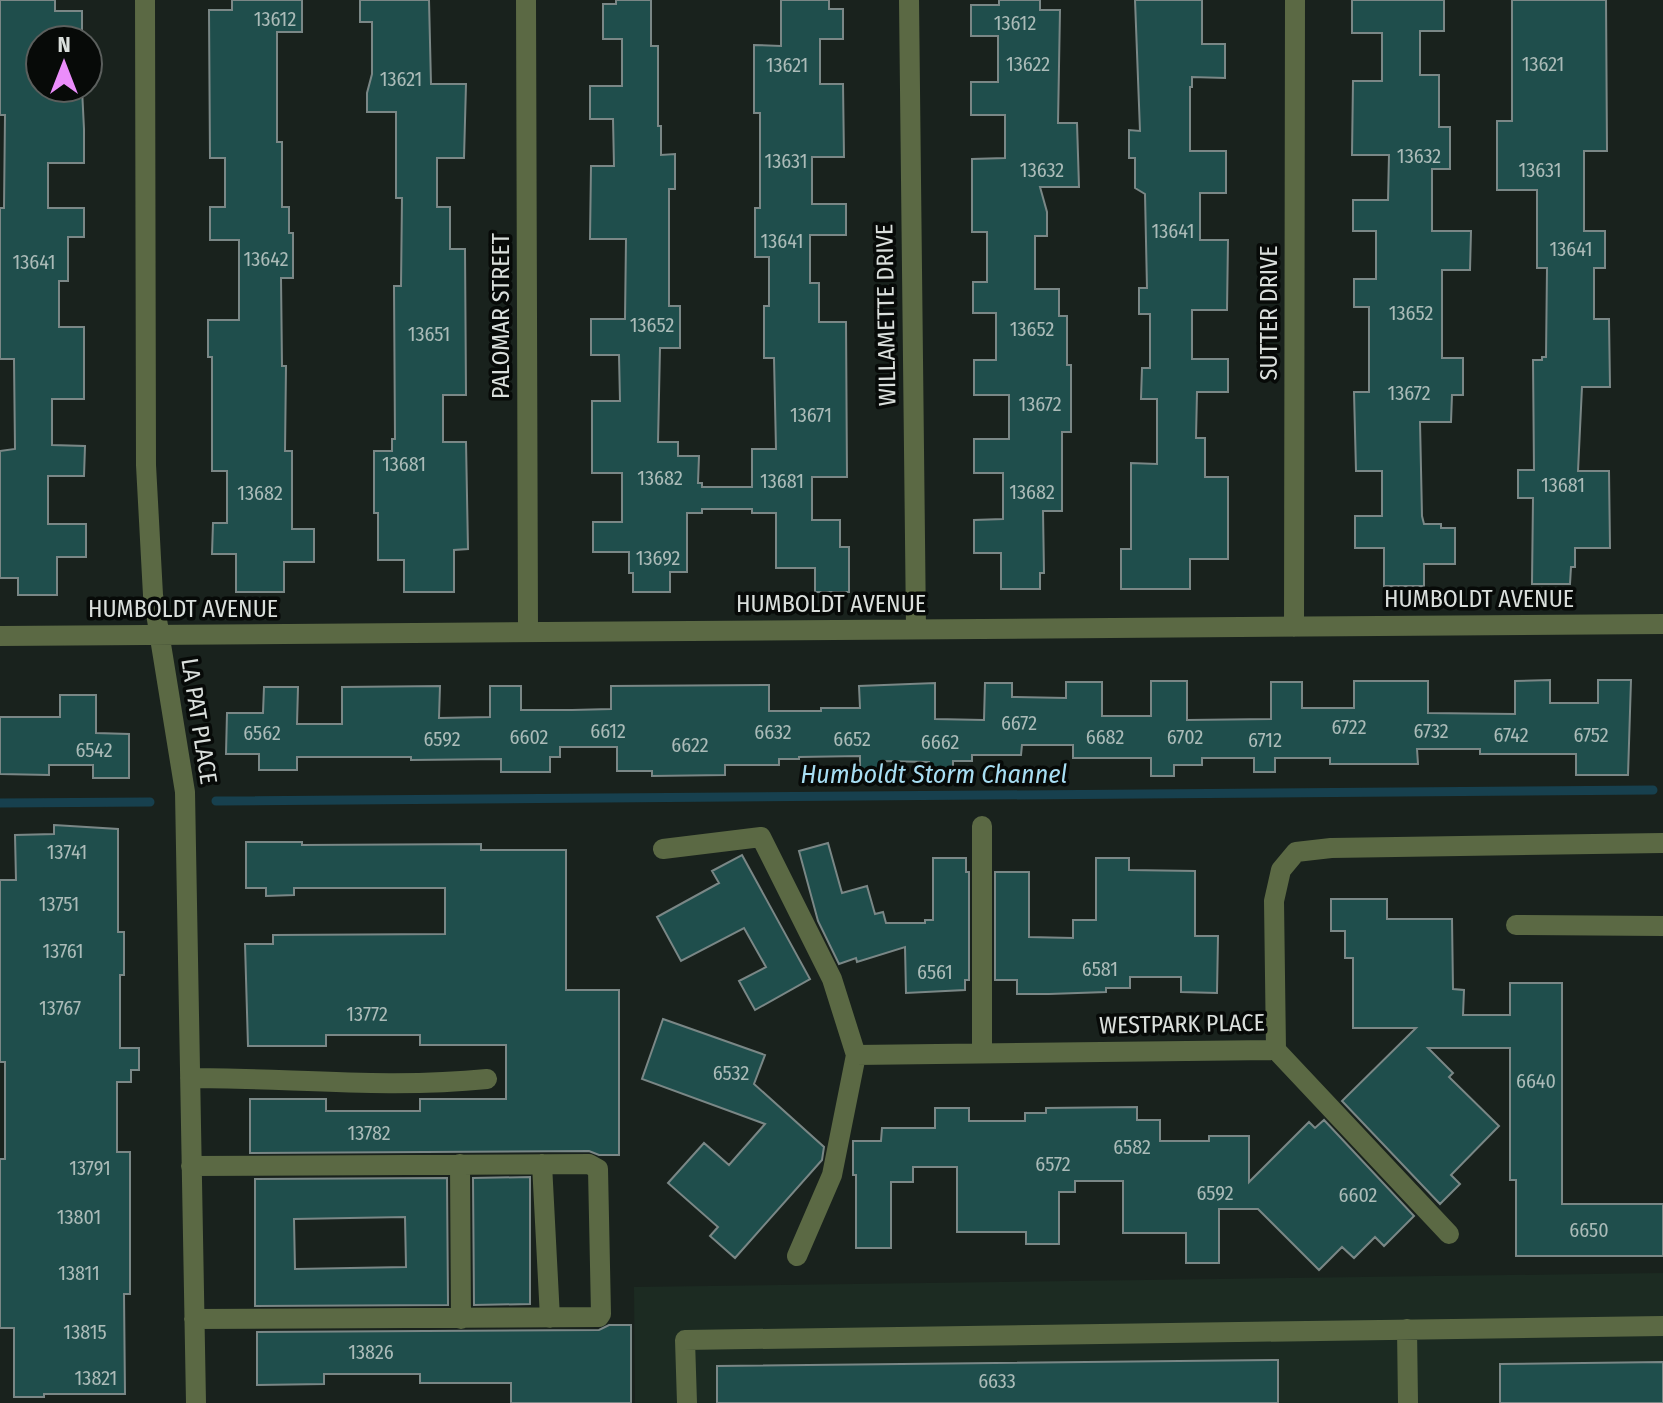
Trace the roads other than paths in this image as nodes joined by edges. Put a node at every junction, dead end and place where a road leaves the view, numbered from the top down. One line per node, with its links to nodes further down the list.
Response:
1 (145, 0): 9 (street, LA PAT PLACE)
2 (526, 0): 8 (street, PALOMAR STREET)
3 (909, 0): 7 (street, WILLAMETTE DRIVE)
4 (1295, 0): 6 (street, SUTTER DRIVE)
5 (1663, 624): 6 (street, HUMBOLDT AVENUE)
6 (1294, 627): 7 (street, HUMBOLDT AVENUE)
7 (916, 629): 8 (street, HUMBOLDT AVENUE)
8 (528, 632): 9 (street, HUMBOLDT AVENUE)
9 (158, 635): 10 (street, HUMBOLDT AVENUE); 19 (street, LA PAT PLACE)
10 (0, 636)
11 (982, 826): 17 (street)
12 (1663, 843): 16 (street, WESTPARK PLACE)
13 (663, 849): 18 (street)
14 (1516, 925): 15 (street)
15 (1663, 926)
16 (1276, 1050): 17 (street, WESTPARK PLACE); 24 (street)
17 (982, 1053): 18 (street, WESTPARK PLACE)
18 (856, 1055): 25 (street)
19 (190, 1078): 20 (street); 23 (street, LA PAT PLACE)
20 (487, 1079)
21 (460, 1164): 22 (street); 23 (street); 28 (street)
22 (542, 1164): 26 (street); 26 (street)
23 (191, 1166): 27 (street, LA PAT PLACE)
24 (1449, 1234)
25 (797, 1256)
26 (550, 1318): 28 (street)
27 (194, 1319): 28 (street); 31 (street, LA PAT PLACE)
28 (461, 1319)
29 (1663, 1326): 30 (street)
30 (1407, 1329): 32 (street); 33 (street)
31 (196, 1403)
32 (687, 1403)
33 (1408, 1403)

